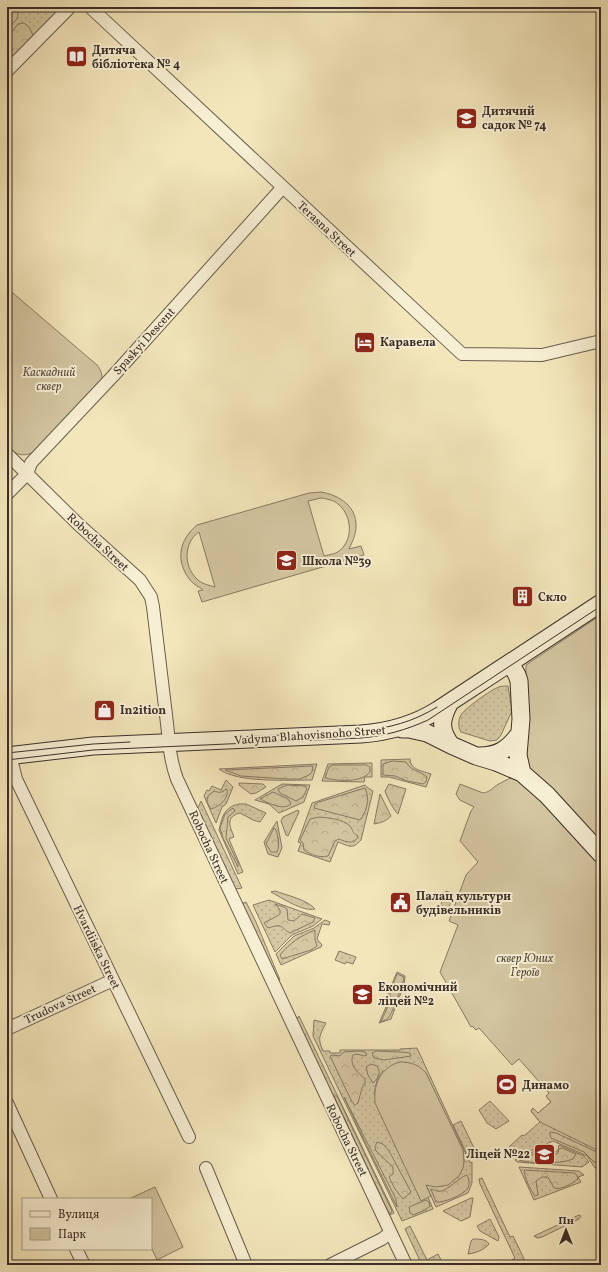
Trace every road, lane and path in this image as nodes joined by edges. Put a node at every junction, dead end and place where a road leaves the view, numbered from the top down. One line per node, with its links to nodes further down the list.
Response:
1 (70, 7): 3 (street)
2 (90, 7): 4 (street, Terasna Street)
3 (7, 71)
4 (282, 187): 5 (street, Terasna Street); 7 (street, Spaskyi Descent)
5 (601, 341)
6 (7, 454): 7 (street, Robocha Street)
7 (28, 474): 8 (street, Spaskyi Descent); 14 (street, Robocha Street)
8 (7, 494)
9 (601, 603): 10 (street, Vadyma Blahovisnoho Street)
10 (510, 663): 11 (street, Vadyma Blahovisnoho Street); 13 (street)
11 (450, 702): 12 (street, Vadyma Blahovisnoho Street); 15 (street)
12 (397, 729): 14 (street, Vadyma Blahovisnoho Street); 15 (street)
13 (520, 733): 17 (street); 18 (street)
14 (168, 744): 16 (street, Vadyma Blahovisnoho Street); 26 (street, Robocha Street)
15 (451, 745): 17 (street)
16 (8, 756): 20 (street, Hvardiiska Street)
17 (476, 756): 18 (street)
18 (522, 773): 19 (street)
19 (601, 854)
20 (113, 980): 21 (street, Trudova Street); 23 (street, Hvardiiska Street)
21 (7, 1029)
22 (7, 1103): 25 (street)
23 (189, 1137)
24 (206, 1168): 29 (street)
25 (52, 1198)
26 (390, 1233): 30 (street); 31 (street, Robocha Street)
27 (76, 1250): 28 (street)
28 (84, 1265)
29 (246, 1265)
30 (330, 1265)
31 (406, 1265)

